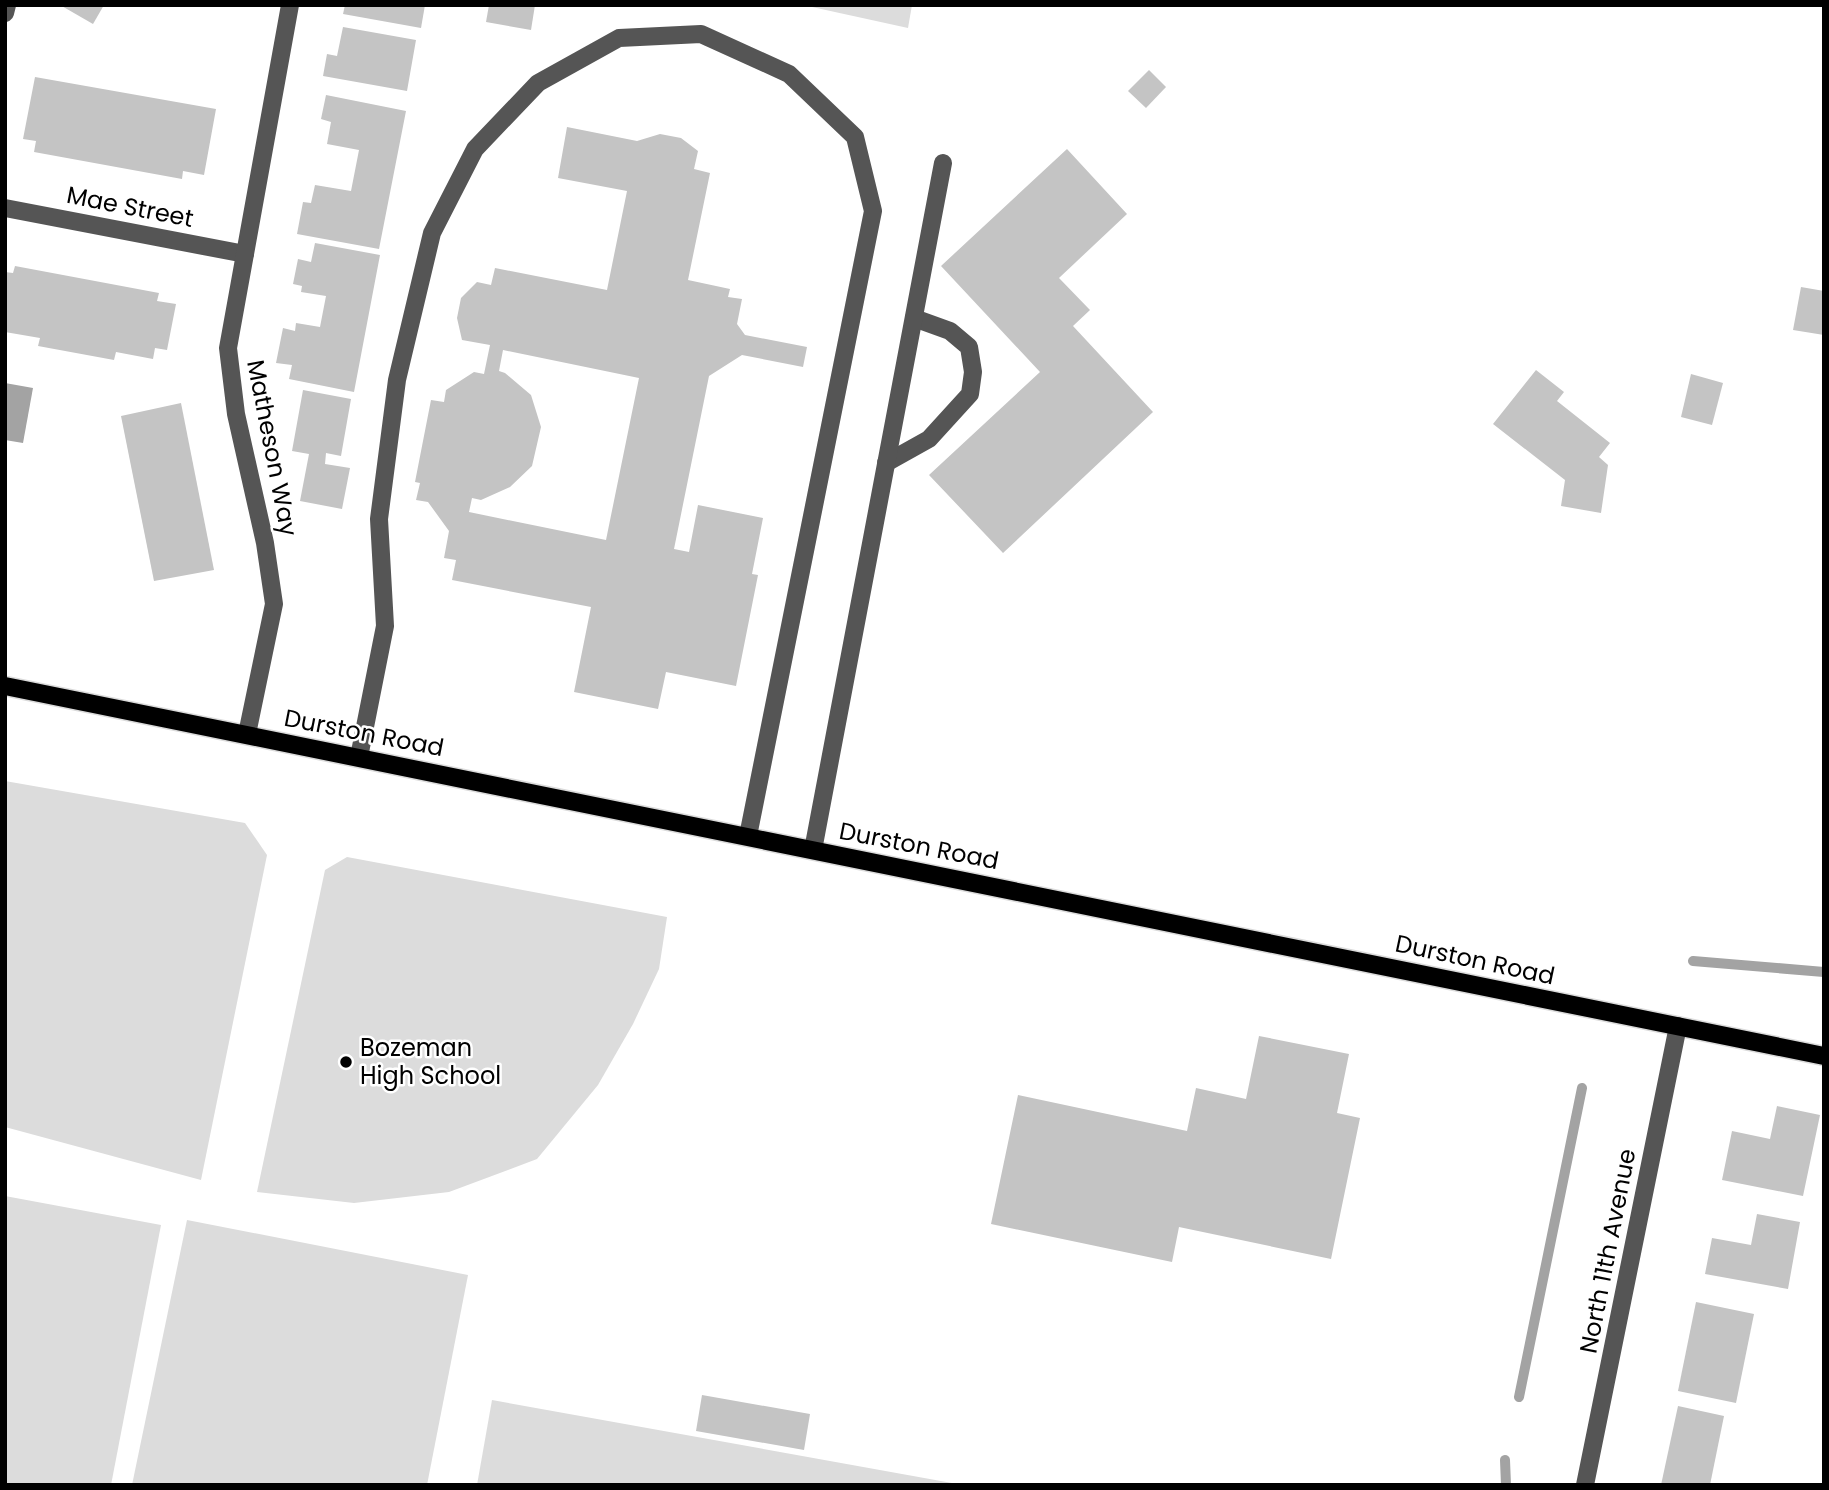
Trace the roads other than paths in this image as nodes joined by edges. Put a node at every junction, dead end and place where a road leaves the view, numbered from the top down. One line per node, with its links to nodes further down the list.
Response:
1 (7, 5): 3 (street)
2 (290, 5): 6 (street, Matheson Way)
3 (5, 13)
4 (943, 163): 7 (street)
5 (5, 208): 6 (street, Mae Street)
6 (245, 254): 10 (street, Matheson Way)
7 (914, 318): 8 (street); 8 (street)
8 (886, 463): 13 (street)
9 (5, 686): 10 (main road, Durston Road)
10 (247, 734): 11 (main road, Durston Road)
11 (359, 757): 12 (main road, Durston Road); 12 (street)
12 (748, 836): 13 (main road, Durston Road)
13 (813, 850): 14 (main road, Durston Road)
14 (1678, 1026): 15 (main road, Durston Road); 16 (street, North 11th Avenue)
15 (1824, 1056)
16 (1586, 1485)

